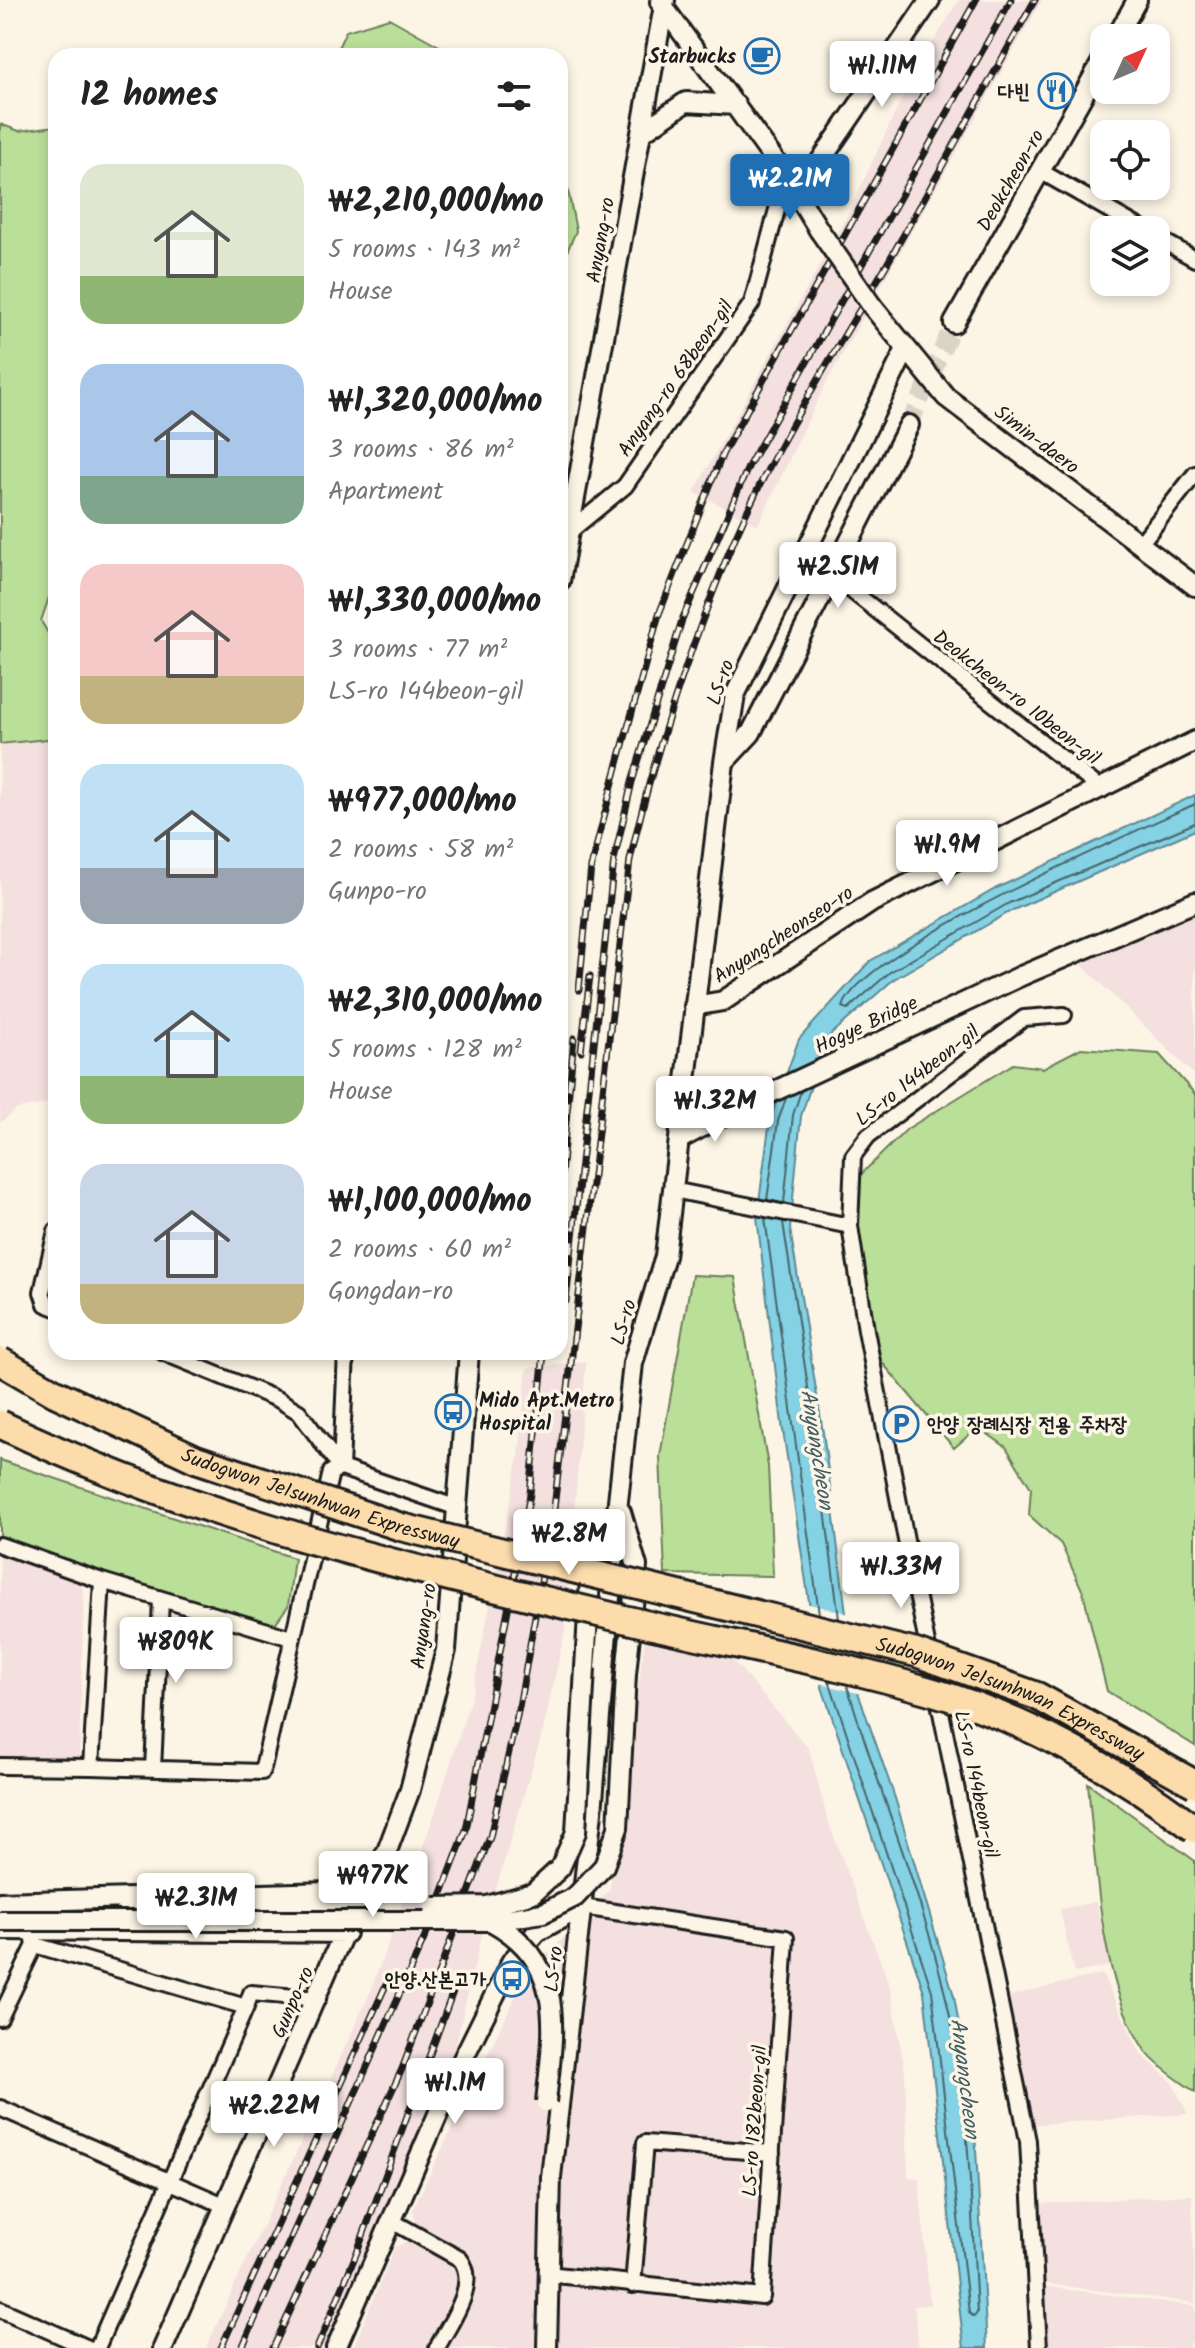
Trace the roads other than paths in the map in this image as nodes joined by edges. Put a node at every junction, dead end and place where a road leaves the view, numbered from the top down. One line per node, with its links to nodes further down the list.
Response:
1 (930, 0): 10 (street)
2 (1137, 0): 4 (street)
3 (662, 2): 6 (street); 7 (street, Anyang-ro)
4 (1124, 24)
5 (1090, 83): 8 (street, Deokcheon-ro)
6 (736, 105): 7 (street); 9 (street)
7 (641, 133): 18 (street, Anyang-ro)
8 (1040, 171): 11 (street); 14 (street, Deokcheon-ro)
9 (786, 176): 10 (street); 18 (street, Anyang-ro 68beon-gil)
10 (798, 194): 15 (street, Simin-daero, bridge)
11 (1119, 216)
12 (1170, 245): 13 (street)
13 (1195, 259)
14 (954, 323)
15 (906, 349): 20 (street, Simin-daero); 24 (street, LS-ro)
16 (909, 425): 21 (street)
17 (1195, 474): 20 (street)
18 (569, 532): 19 (street, Anyang-ro)
19 (568, 537)
20 (1140, 544): 22 (street, Simin-daero)
21 (832, 575): 24 (street); 25 (street, Deokcheon-ro 10beon-gil)
22 (1195, 586)
23 (1195, 741): 25 (street, Anyangcheonseo-ro)
24 (724, 762): 27 (street, LS-ro)
25 (1102, 790): 27 (street, Anyangcheonseo-ro)
26 (1195, 902): 29 (street, Hogye Bridge, bridge)
27 (694, 1006): 29 (street, LS-ro)
28 (1064, 1015): 31 (street, LS-ro 144beon-gil)
29 (680, 1139): 30 (street, LS-ro)
30 (673, 1190): 31 (street); 40 (street, LS-ro)
31 (843, 1225): 78 (street, LS-ro 144beon-gil)
32 (48, 1272): 33 (street)
33 (48, 1305)
34 (183, 1360): 39 (street)
35 (346, 1360): 39 (street)
36 (468, 1360): 41 (street, Anyang-ro)
37 (0, 1361): 49 (highway, Sudogwon Je1sunhwan Expressway, bridge)
38 (0, 1424): 50 (highway, Sudogwon Je1sunhwan Expressway, bridge)
39 (341, 1468): 41 (street); 45 (street)
40 (618, 1501): 53 (street, LS-ro); 54 (street, bridge); 56 (street, bridge)
41 (458, 1508): 51 (street, Anyang-ro)
42 (0, 1545): 43 (street)
43 (102, 1581): 44 (street); 47 (street)
44 (161, 1600): 45 (street); 48 (street)
45 (291, 1638): 48 (street)
46 (0, 1766): 47 (street)
47 (91, 1767): 48 (street)
48 (153, 1769)
49 (1195, 1784)
50 (1195, 1829)
51 (362, 1891): 52 (street); 58 (street, Gunpo-ro)
52 (0, 1902)
53 (582, 1907): 64 (street, LS-ro 182beon-gil); 65 (street, LS-ro); 68 (street)
54 (0, 1912)
55 (0, 1921): 56 (street, bridge)
56 (491, 1921): 65 (street, bridge)
57 (0, 1930): 59 (street)
58 (346, 1933): 59 (street); 60 (street, Gunpo-ro)
59 (34, 1938): 61 (street); 62 (street)
60 (318, 1999): 61 (street); 67 (street, Gunpo-ro)
61 (246, 2007): 66 (street)
62 (0, 2018)
63 (0, 2108): 66 (street)
64 (772, 2153): 70 (street); 70 (street, LS-ro 182beon-gil)
65 (551, 2177): 69 (street, LS-ro)
66 (171, 2183): 67 (street); 73 (street)
67 (226, 2206): 74 (street, Gunpo-ro)
68 (390, 2220): 75 (street); 76 (street)
69 (547, 2274): 70 (street, LS-ro 182beon-gil); 77 (street, LS-ro)
70 (633, 2285)
71 (0, 2309): 72 (street)
72 (88, 2348)
73 (97, 2348)
74 (163, 2348)
75 (336, 2348)
76 (437, 2348)
77 (547, 2348)
78 (1039, 2348)

